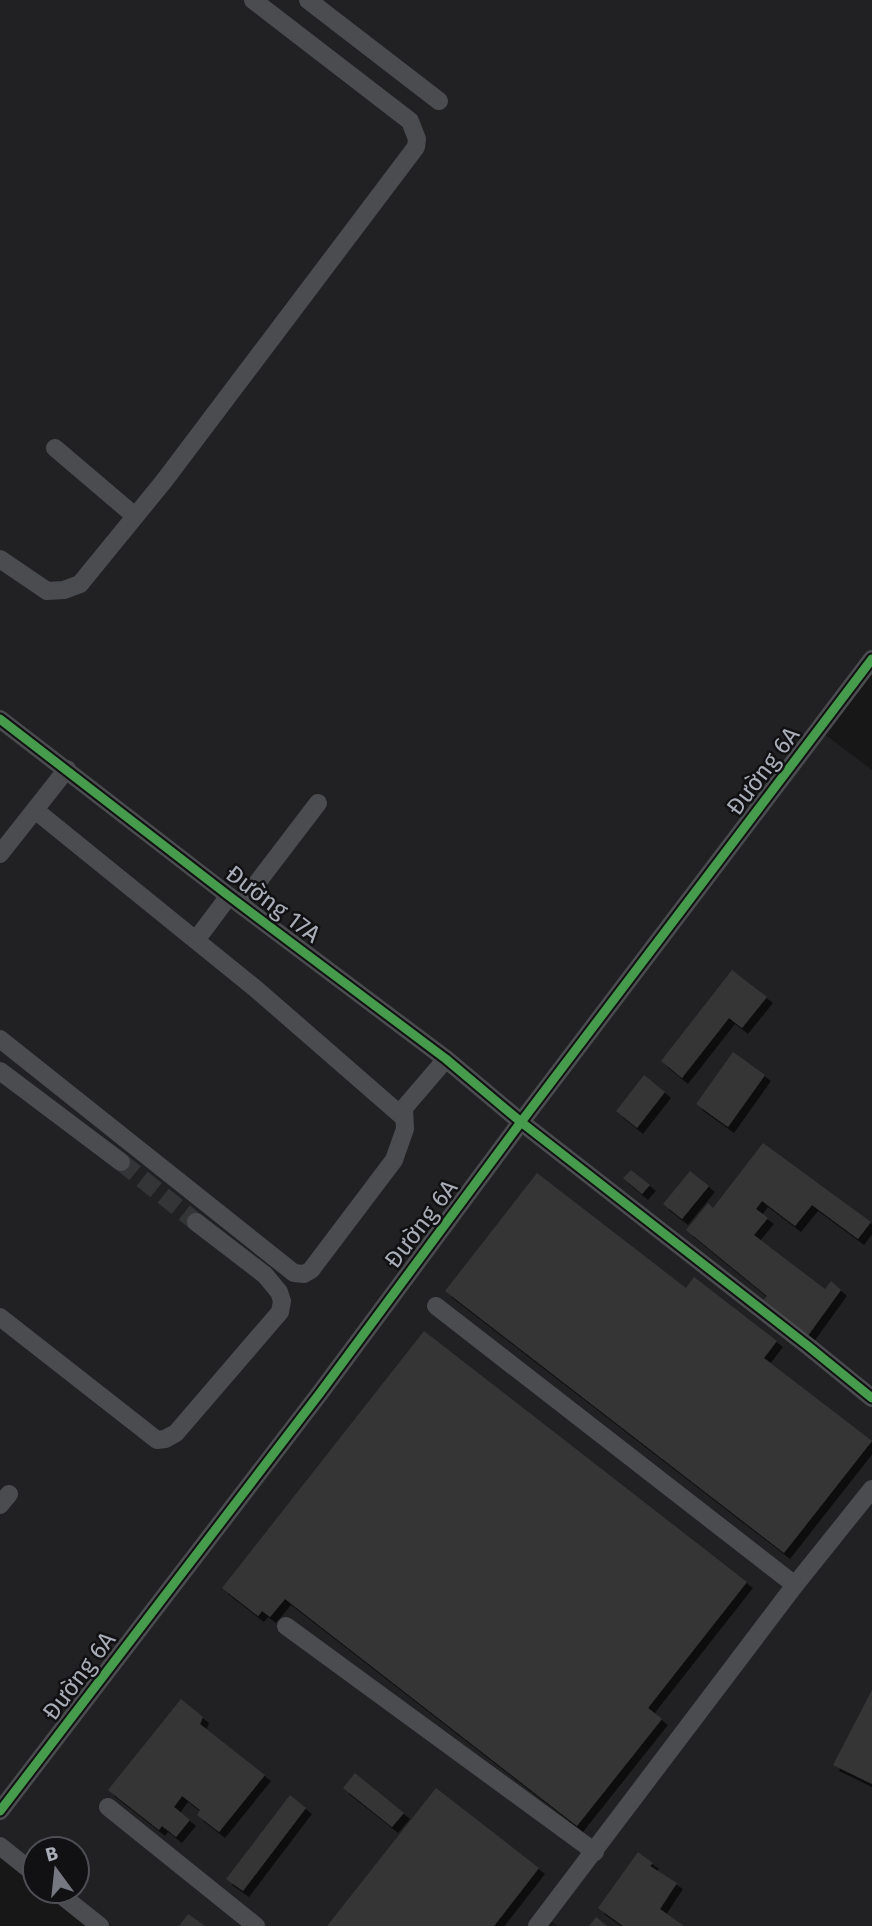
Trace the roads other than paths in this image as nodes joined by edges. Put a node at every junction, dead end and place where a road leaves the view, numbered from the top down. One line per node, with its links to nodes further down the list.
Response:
1 (253, 0): 5 (street)
2 (308, 0): 3 (street)
3 (439, 101)
4 (55, 448): 5 (street)
5 (135, 516): 6 (street)
6 (0, 559)
7 (872, 659): 19 (street, Đường 6A)
8 (0, 719): 9 (street, Đường 17A)
9 (67, 769): 11 (street); 13 (street, Đường 17A)
10 (318, 803): 13 (street)
11 (34, 810): 12 (street); 14 (street)
12 (0, 853)
13 (235, 900): 14 (street); 16 (street, Đường 17A)
14 (196, 940): 18 (street)
15 (0, 1039): 18 (street)
16 (446, 1059): 18 (street); 19 (street, Đường 17A)
17 (0, 1071): 20 (street)
18 (403, 1117)
19 (521, 1122): 24 (street, Đường 17A); 29 (street, Đường 6A)
20 (121, 1162)
21 (196, 1222): 23 (street)
22 (436, 1306): 26 (street)
23 (0, 1317)
24 (872, 1398)
25 (872, 1489): 26 (street)
26 (795, 1585): 31 (street)
27 (286, 1626): 31 (street)
28 (108, 1807): 34 (street)
29 (0, 1811)
30 (0, 1846): 32 (street)
31 (595, 1852): 35 (street)
32 (21, 1863)
33 (74, 1905): 36 (street)
34 (246, 1923)
35 (542, 1924)
36 (100, 1926)

